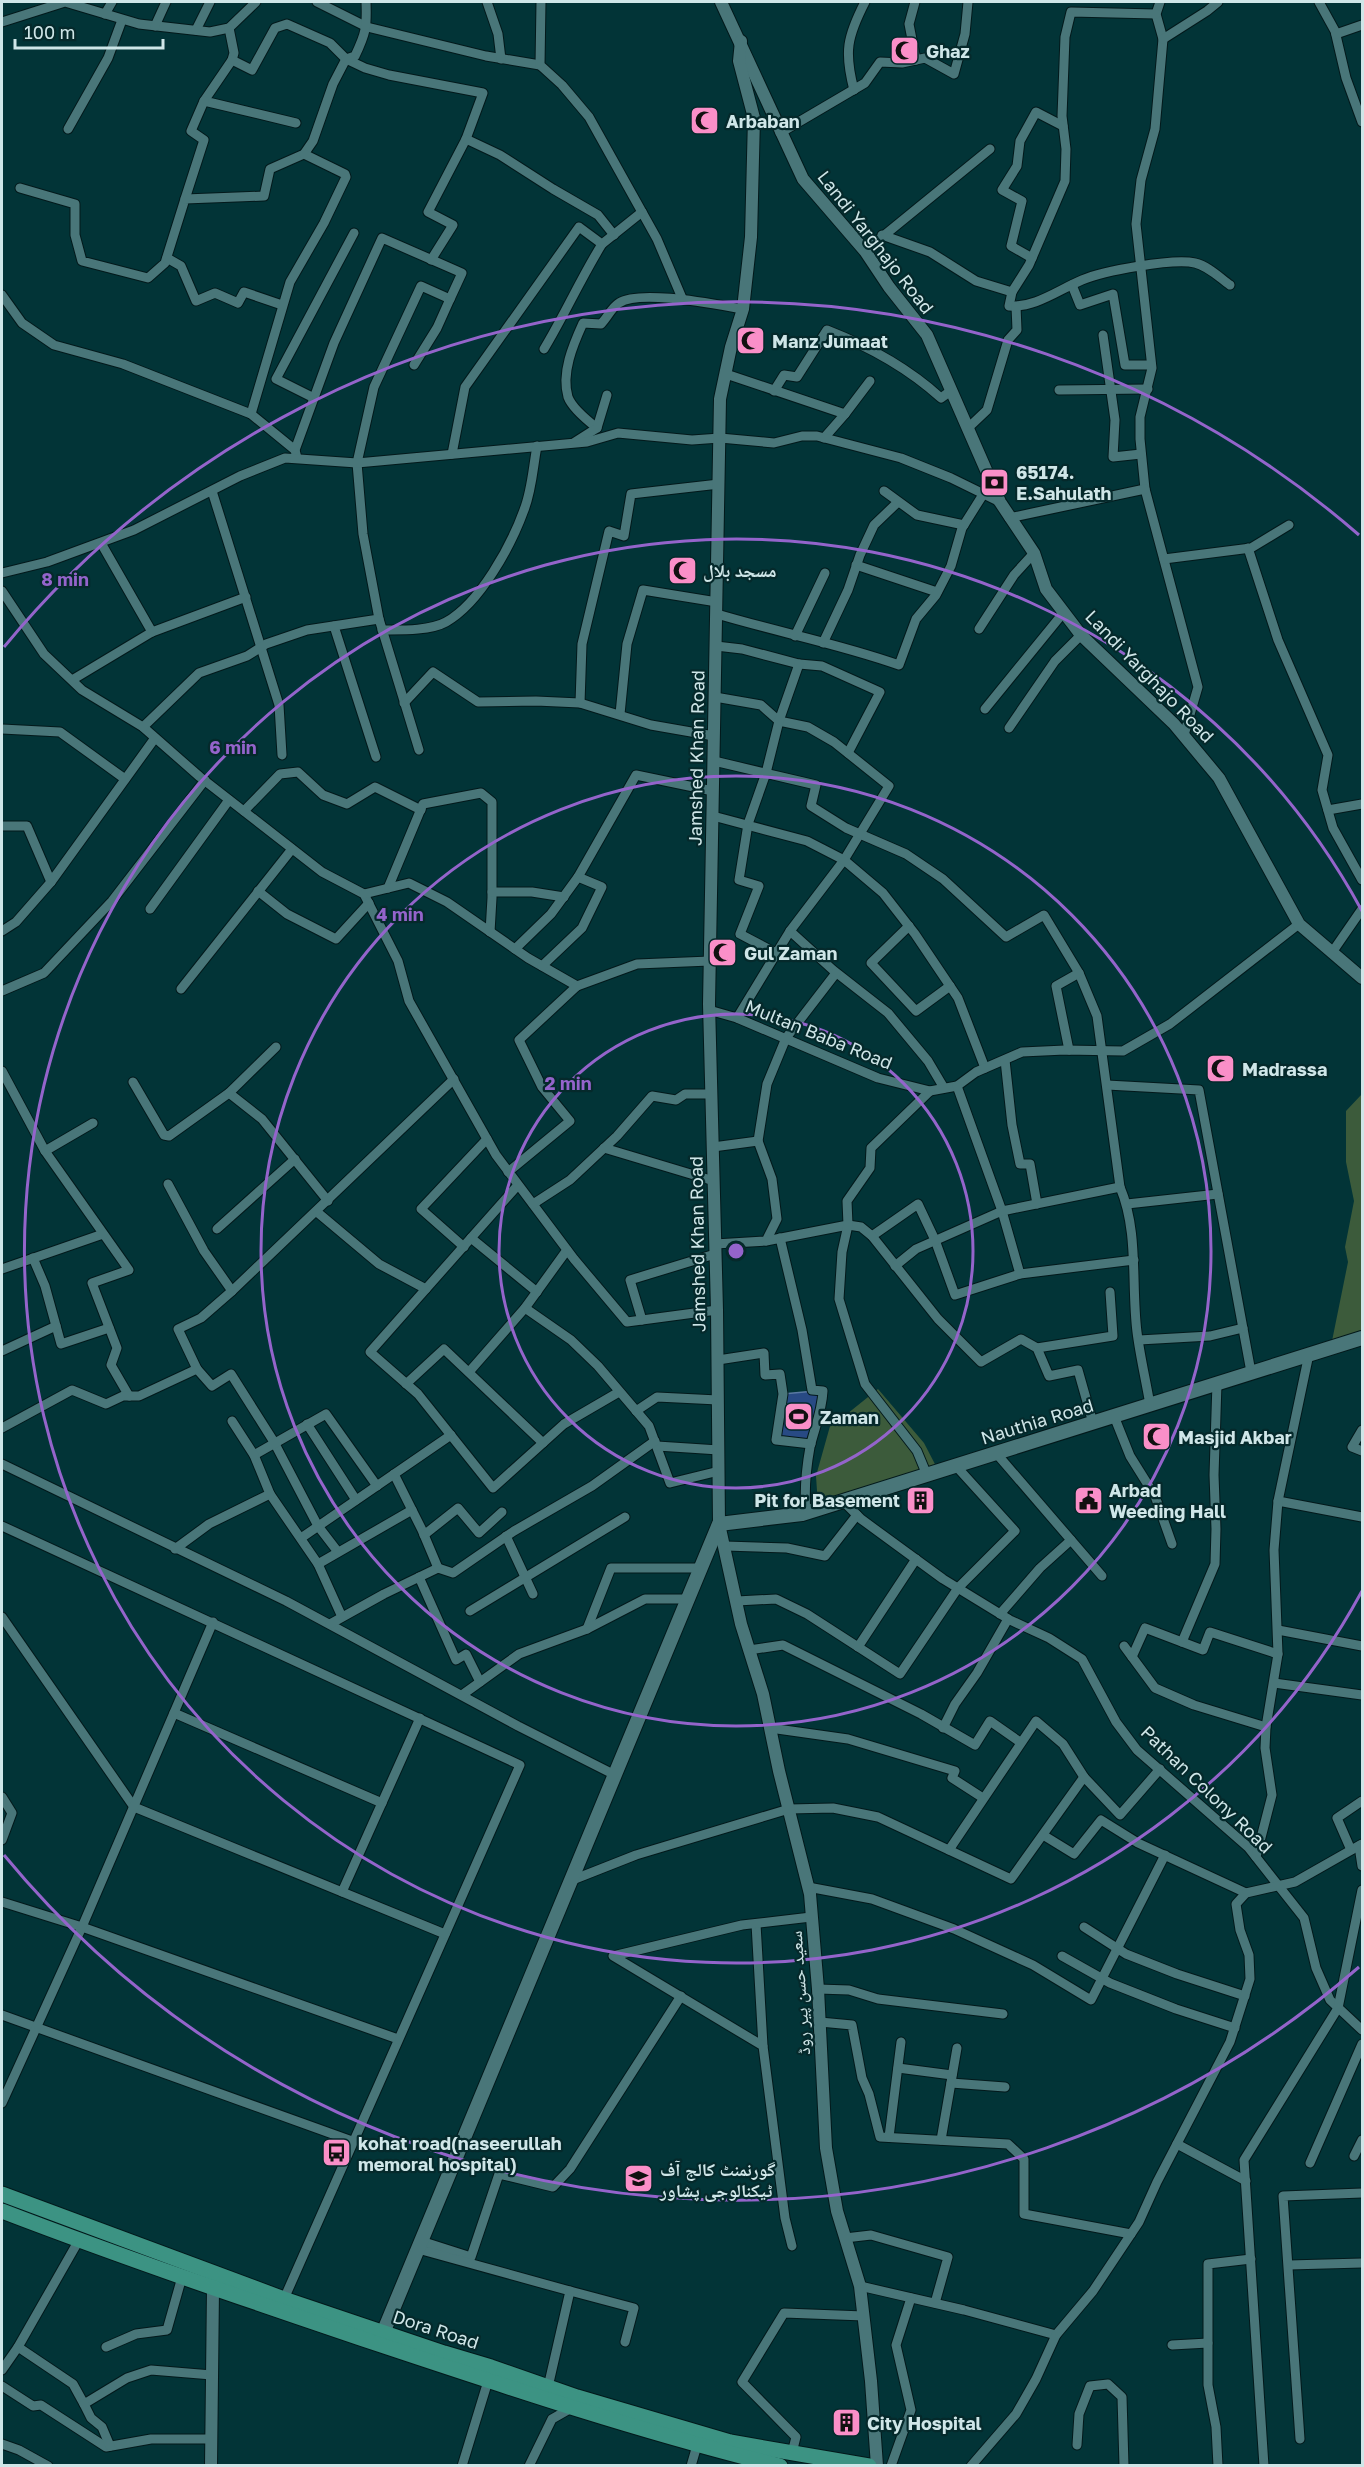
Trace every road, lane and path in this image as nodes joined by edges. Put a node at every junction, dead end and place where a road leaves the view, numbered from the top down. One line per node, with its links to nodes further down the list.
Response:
1 (112, 2): 18 (street)
2 (166, 2): 23 (street)
3 (210, 2): 26 (street)
4 (256, 2): 25 (street)
5 (317, 2): 24 (street)
6 (366, 2): 24 (street)
7 (487, 2): 30 (street)
8 (541, 2): 34 (street)
9 (721, 2): 29 (street, Jamshed Khan Road)
10 (865, 2): 35 (street)
11 (915, 2): 33 (street)
12 (968, 2): 33 (street)
13 (1080, 2): 17 (street)
14 (1160, 2): 19 (street)
15 (1218, 2): 28 (street)
16 (1319, 2): 27 (street)
17 (1078, 12): 19 (street); 39 (street)
18 (105, 14): 20 (street); 21 (street)
19 (1156, 14): 28 (street)
20 (122, 20): 23 (street); 40 (street)
21 (2, 22)
22 (1362, 25): 27 (street)
23 (155, 26): 26 (street)
24 (367, 27): 30 (street); 31 (street)
25 (229, 28): 26 (street); 32 (street)
26 (196, 30)
27 (1336, 34): 38 (street)
28 (1162, 39): 56 (street)
29 (741, 41): 41 (street, Landi Yarghajo Road); 65 (street, Jamshed Khan Road)
30 (501, 58): 34 (street)
31 (346, 59): 32 (street); 42 (street); 44 (street)
32 (232, 60): 36 (street)
33 (916, 60): 35 (street)
34 (540, 65): 47 (street)
35 (854, 90): 41 (street)
36 (204, 101): 37 (street); 46 (street)
37 (296, 123)
38 (1362, 123)
39 (1063, 126): 54 (street); 54 (street)
40 (69, 129)
41 (780, 133): 52 (street, Landi Yarghajo Road)
42 (466, 139): 49 (street); 55 (street)
43 (990, 150): 50 (street)
44 (303, 154): 46 (street); 63 (street)
45 (20, 188): 53 (street)
46 (185, 199): 53 (street)
47 (642, 212): 49 (street); 61 (street)
48 (354, 233): 78 (street)
49 (614, 235): 51 (street)
50 (882, 235): 52 (street); 59 (street)
51 (602, 244): 67 (street); 89 (street)
52 (865, 251): 73 (street, Landi Yarghajo Road)
53 (166, 258): 63 (street)
54 (1032, 258): 59 (street)
55 (431, 260): 62 (street); 78 (street)
56 (1140, 267): 57 (street); 58 (street); 69 (street)
57 (1072, 285): 64 (street); 69 (street)
58 (1230, 285)
59 (1012, 292): 64 (street)
60 (2, 295): 79 (street)
61 (682, 298): 65 (street); 81 (street)
62 (450, 299): 68 (street); 90 (street)
63 (282, 305): 79 (street)
64 (1016, 306): 82 (street)
65 (743, 309): 70 (street, Jamshed Khan Road)
66 (1102, 335): 76 (street)
67 (544, 349)
68 (414, 365)
69 (1151, 365): 72 (street)
70 (726, 374): 75 (street); 83 (street, Jamshed Khan Road)
71 (870, 381): 80 (street)
72 (1148, 389): 76 (street); 87 (street)
73 (952, 390): 75 (street); 82 (street, Landi Yarghajo Road)
74 (1059, 390): 76 (street)
75 (774, 391): 80 (street)
76 (1112, 391): 87 (street)
77 (607, 395): 81 (street)
78 (314, 398): 88 (street)
79 (251, 414): 88 (street)
80 (845, 414): 84 (street)
81 (597, 428): 85 (street)
82 (968, 428): 97 (street, Landi Yarghajo Road)
83 (720, 438): 84 (street); 85 (street); 91 (street, Jamshed Khan Road)
84 (824, 438): 95 (street)
85 (573, 444): 86 (street)
86 (537, 446): 89 (street); 116 (street)
87 (1141, 453): 92 (street)
88 (296, 454): 90 (street); 93 (street)
89 (452, 454): 90 (street)
90 (357, 463): 113 (street)
91 (719, 484): 111 (street, Jamshed Khan Road); 127 (street)
92 (1145, 489): 98 (street); 104 (street)
93 (212, 491): 101 (street); 110 (street)
94 (884, 491): 96 (street)
95 (984, 493): 97 (street); 99 (street)
96 (898, 502): 99 (street); 105 (street)
97 (1000, 502): 98 (street, Landi Yarghajo Road)
98 (1009, 518): 103 (street, Landi Yarghajo Road)
99 (964, 525): 109 (street)
100 (1289, 525): 102 (street)
101 (101, 543): 106 (street); 117 (street)
102 (1248, 549): 104 (street); 149 (street)
103 (1034, 553): 112 (street, Landi Yarghajo Road); 115 (street)
104 (1164, 559): 134 (street)
105 (856, 565): 109 (street); 120 (street)
106 (2, 573)
107 (825, 573): 119 (street)
108 (2, 591): 124 (street)
109 (937, 592): 120 (street)
110 (246, 597): 117 (street); 122 (street)
111 (717, 608): 119 (street); 121 (street, Jamshed Khan Road); 129 (street)
112 (1064, 612): 118 (street, Landi Yarghajo Road); 128 (street)
113 (379, 619): 114 (street); 116 (street)
114 (334, 626): 122 (street); 140 (street)
115 (979, 629)
116 (382, 630): 126 (street)
117 (152, 632): 124 (street)
118 (1081, 635): 132 (street); 134 (street, Landi Yarghajo Road)
119 (795, 636): 120 (street)
120 (822, 643)
121 (716, 646): 123 (street); 125 (street, Jamshed Khan Road)
122 (261, 647): 131 (street); 139 (street)
123 (799, 664): 130 (street); 138 (street)
124 (72, 680): 131 (street)
125 (715, 697): 130 (street); 135 (street, Jamshed Khan Road)
126 (404, 703): 127 (street); 137 (street)
127 (580, 703): 129 (street)
128 (985, 709)
129 (620, 714): 135 (street)
130 (779, 721): 138 (street); 142 (street)
131 (142, 727): 136 (street)
132 (1009, 728)
133 (2, 729): 143 (street)
134 (1184, 735): 168 (street, Landi Yarghajo Road)
135 (714, 736): 141 (street, Jamshed Khan Road)
136 (155, 738): 143 (street); 144 (street)
137 (419, 750)
138 (849, 753): 154 (street)
139 (282, 755)
140 (376, 758)
141 (714, 761): 142 (street); 145 (street, Jamshed Khan Road)
142 (766, 773): 152 (street); 154 (street)
143 (126, 779): 159 (street)
144 (205, 780): 146 (street); 184 (street)
145 (713, 791): 151 (street, Jamshed Khan Road); 157 (street)
146 (229, 800): 150 (street); 166 (street)
147 (1362, 804): 149 (street)
148 (421, 810): 150 (street); 160 (street); 162 (street)
149 (1328, 810): 158 (street)
150 (244, 811): 155 (street)
151 (713, 816): 152 (street); 176 (street, Jamshed Khan Road)
152 (748, 824): 156 (street); 175 (street)
153 (2, 826): 159 (street)
154 (860, 834): 156 (street); 179 (street)
155 (292, 849): 161 (street); 163 (street)
156 (844, 860): 169 (street); 171 (street)
157 (578, 877): 164 (street); 177 (street)
158 (1362, 880)
159 (51, 882): 170 (street)
160 (388, 888): 163 (street); 172 (street)
161 (258, 891): 165 (street); 183 (street)
162 (492, 892): 164 (street); 172 (street)
163 (364, 894): 165 (street)
164 (564, 897): 173 (street)
165 (369, 903): 194 (street)
166 (150, 909)
167 (1362, 909): 174 (street)
168 (1299, 924): 174 (street, Landi Yarghajo Road); 190 (street, Multan Baba Road)
169 (909, 926): 182 (street); 182 (street)
170 (2, 931)
171 (790, 931): 175 (street); 178 (street)
172 (490, 932): 173 (street)
173 (515, 949): 177 (street)
174 (1333, 951): 180 (street, Landi Yarghajo Road)
175 (776, 953): 186 (street)
176 (710, 961): 181 (street); 185 (street, Jamshed Khan Road)
177 (542, 966): 181 (street)
178 (836, 973): 187 (street); 198 (street)
179 (1079, 973): 189 (street); 190 (street)
180 (1362, 978)
181 (577, 986): 209 (street)
182 (950, 986): 192 (street)
183 (181, 989)
184 (2, 992)
185 (709, 1010): 186 (street, Multan Baba Road); 201 (street, Jamshed Khan Road)
186 (737, 1018): 187 (street, Multan Baba Road)
187 (786, 1038): 199 (street, Multan Baba Road); 204 (street)
188 (276, 1047): 200 (street)
189 (1069, 1050): 190 (street, Multan Baba Road); 191 (street, Multan Baba Road)
190 (1102, 1051): 196 (street)
191 (1005, 1060): 192 (street, Multan Baba Road); 217 (street)
192 (985, 1068): 197 (street, Multan Baba Road)
193 (2, 1071): 207 (street)
194 (454, 1079): 203 (street); 215 (street)
195 (133, 1082): 200 (street)
196 (1107, 1085): 213 (street); 214 (street)
197 (957, 1086): 198 (street, Multan Baba Road); 219 (street)
198 (944, 1088): 199 (street, Multan Baba Road)
199 (930, 1091): 221 (street)
200 (229, 1093): 208 (street)
201 (711, 1094): 205 (street, Jamshed Khan Road); 206 (street)
202 (93, 1123): 207 (street)
203 (487, 1139): 209 (street); 229 (street)
204 (758, 1141): 205 (street); 228 (street)
205 (713, 1147): 210 (street, Jamshed Khan Road)
206 (604, 1148): 210 (street); 216 (street)
207 (45, 1151): 223 (street)
208 (294, 1159): 215 (street); 222 (street)
209 (508, 1172): 212 (street)
210 (714, 1181): 230 (street, Jamshed Khan Road)
211 (168, 1184): 238 (street)
212 (519, 1185): 216 (street); 225 (street)
213 (1120, 1187): 217 (street); 218 (street)
214 (1218, 1194): 218 (street); 245 (street)
215 (328, 1201): 220 (street)
216 (533, 1204): 231 (street)
217 (1037, 1204): 219 (street)
218 (1127, 1204): 233 (street)
219 (1002, 1211): 227 (street); 236 (street)
220 (317, 1212): 237 (street); 238 (street)
221 (848, 1225): 224 (street); 226 (street); 282 (street)
222 (218, 1229)
223 (103, 1234): 232 (street); 246 (street)
224 (872, 1236): 227 (street); 234 (street)
225 (471, 1238): 229 (street); 239 (street)
226 (780, 1238): 228 (street); 273 (street)
227 (935, 1240): 234 (street); 236 (street)
228 (766, 1241): 230 (street)
229 (464, 1247): 237 (street)
230 (715, 1249): 242 (street, Jamshed Khan Road); 243 (street)
231 (567, 1250): 239 (street); 243 (street)
232 (33, 1258): 235 (street); 244 (street)
233 (1134, 1260): 236 (street); 248 (street)
234 (895, 1266): 249 (street)
235 (2, 1269)
236 (1020, 1274)
237 (426, 1289): 257 (street)
238 (232, 1291): 253 (street)
239 (537, 1292): 241 (street)
240 (1110, 1292): 249 (street)
241 (525, 1308): 254 (street); 258 (street)
242 (717, 1310): 243 (street); 252 (street, Jamshed Khan Road)
243 (642, 1320)
244 (56, 1326): 246 (street); 250 (street)
245 (1243, 1328): 248 (street); 255 (street)
246 (109, 1329): 259 (street)
247 (1362, 1338): 251 (main road, Nauthia Road)
248 (1138, 1340): 261 (street)
249 (1037, 1348): 265 (street)
250 (2, 1351)
251 (1309, 1354): 255 (main road, Nauthia Road); 287 (street)
252 (718, 1360): 260 (street, Jamshed Khan Road); 273 (street)
253 (197, 1369): 259 (street); 270 (street)
254 (469, 1372): 257 (street); 271 (street)
255 (1251, 1372): 256 (main road, Nauthia Road)
256 (1217, 1383): 261 (main road, Nauthia Road); 324 (street)
257 (406, 1384): 269 (street)
258 (619, 1392): 262 (street); 271 (street)
259 (129, 1396): 267 (street)
260 (718, 1400): 262 (street); 274 (street, Jamshed Khan Road)
261 (1150, 1405): 263 (main road, Nauthia Road)
262 (636, 1411): 272 (street)
263 (1114, 1416): 265 (main road, Nauthia Road); 301 (street)
264 (232, 1421): 277 (street)
265 (1093, 1423): 276 (main road, Nauthia Road)
266 (307, 1424): 270 (street); 283 (street); 285 (street)
267 (2, 1428)
268 (1362, 1430): 275 (street)
269 (451, 1435): 271 (street); 281 (street)
270 (274, 1442): 277 (street); 296 (street)
271 (543, 1443)
272 (656, 1444): 274 (street); 280 (street); 298 (street)
273 (811, 1444): 290 (street)
274 (718, 1450): 280 (street, Jamshed Khan Road)
275 (1362, 1451)
276 (996, 1453): 279 (main road, Nauthia Road); 300 (street)
277 (254, 1455): 284 (street)
278 (2, 1464): 303 (street)
279 (956, 1466): 282 (main road, Nauthia Road); 312 (street)
280 (719, 1472): 294 (street, Jamshed Khan Road)
281 (394, 1474): 283 (street); 288 (street)
282 (927, 1475): 286 (main road, Nauthia Road)
283 (377, 1486): 285 (street)
284 (270, 1494): 299 (street); 303 (street)
285 (356, 1500): 296 (street)
286 (843, 1502): 290 (main road, Nauthia Road); 291 (street, Pathan Colony Road)
287 (1278, 1502): 293 (street); 323 (street)
288 (412, 1510): 297 (street); 304 (street)
289 (502, 1512): 297 (street)
290 (806, 1513): 294 (main road, Nauthia Road)
291 (857, 1515): 302 (street); 305 (street, Pathan Colony Road)
292 (625, 1517): 309 (street)
293 (1362, 1517)
294 (719, 1524): 302 (street, سعید حسن پیر روڈ); 308 (main road)
295 (2, 1526): 320 (street)
296 (318, 1526): 299 (street); 304 (street)
297 (424, 1535): 307 (street)
298 (506, 1536): 307 (street); 309 (street)
299 (301, 1538): 306 (street)
300 (1071, 1540): 310 (street); 317 (street)
301 (1172, 1544)
302 (725, 1546): 315 (street, سعید حسن پیر روڈ)
303 (175, 1549): 321 (street)
304 (338, 1552): 306 (street)
305 (916, 1559): 312 (street, Pathan Colony Road); 327 (street)
306 (318, 1564): 319 (street)
307 (438, 1568): 311 (street)
308 (701, 1568): 314 (main road); 322 (street)
309 (525, 1576): 313 (street); 316 (street)
310 (1102, 1576)
311 (419, 1577): 319 (street); 331 (street)
312 (958, 1588): 317 (street, Pathan Colony Road); 327 (street)
313 (533, 1594)
314 (688, 1599): 322 (street); 342 (main road)
315 (737, 1601): 327 (street); 328 (street, سعید حسن پیر روڈ)
316 (470, 1611)
317 (1004, 1616): 339 (street); 341 (street, Pathan Colony Road)
318 (2, 1617): 348 (street)
319 (342, 1617): 321 (street)
320 (213, 1622): 335 (street); 336 (street)
321 (330, 1624): 333 (street)
322 (587, 1629): 331 (street)
323 (1278, 1630): 326 (street); 329 (street)
324 (1182, 1642): 329 (street); 330 (street)
325 (1124, 1646): 330 (street)
326 (1362, 1646)
327 (858, 1647)
328 (749, 1650): 338 (street, سعید حسن پیر روڈ); 339 (street)
329 (1278, 1654): 332 (street)
330 (1132, 1657): 337 (street)
331 (480, 1682): 333 (street)
332 (1274, 1683): 334 (street); 337 (street)
333 (462, 1695): 342 (street)
334 (1362, 1695)
335 (174, 1713): 347 (street); 348 (street)
336 (420, 1718): 347 (street); 368 (street)
337 (1266, 1727): 355 (street)
338 (770, 1728): 345 (street); 349 (street, سعید حسن پیر روڈ)
339 (943, 1728): 340 (street)
340 (1020, 1742): 343 (street); 345 (street)
341 (1160, 1769): 343 (street); 355 (street, Pathan Colony Road)
342 (615, 1775): 357 (main road)
343 (1084, 1776): 350 (street)
344 (2, 1797): 351 (street)
345 (983, 1798): 353 (street)
346 (1362, 1801): 352 (street)
347 (382, 1803): 361 (street)
348 (134, 1807): 361 (street); 366 (street)
349 (789, 1809): 353 (street); 357 (street); 359 (street, سعید حسن پیر روڈ)
350 (1044, 1835): 353 (street); 354 (street)
351 (2, 1840)
352 (1357, 1847): 356 (street); 358 (street)
353 (950, 1850)
354 (1165, 1855): 362 (street); 369 (street)
355 (1256, 1857): 358 (street, Pathan Colony Road)
356 (1362, 1866)
357 (570, 1881): 405 (main road)
358 (1279, 1886): 362 (street); 375 (street, Pathan Colony Road)
359 (808, 1887): 364 (street, سعید حسن پیر روڈ); 371 (street)
360 (1362, 1890): 375 (street)
361 (342, 1892): 368 (street)
362 (1246, 1893): 374 (street)
363 (2, 1902): 366 (street)
364 (812, 1917): 365 (street); 372 (street, سعید حسن پیر روڈ)
365 (756, 1923): 373 (street); 385 (street)
366 (82, 1927): 379 (street); 382 (street)
367 (1084, 1927): 369 (street)
368 (445, 1934): 382 (street)
369 (1118, 1949): 371 (street); 374 (street)
370 (1062, 1956): 371 (street)
371 (1102, 1978): 380 (street)
372 (818, 1989): 376 (street); 378 (street, سعید حسن پیر روڈ)
373 (681, 1996): 385 (street); 405 (street)
374 (1245, 1996): 380 (street)
375 (1338, 2008): 381 (street, Pathan Colony Road); 398 (street)
376 (1003, 2014)
377 (2, 2015): 379 (street)
378 (820, 2022): 391 (street); 403 (street, سعید حسن پیر روڈ)
379 (35, 2027): 390 (street); 394 (street)
380 (1235, 2028): 395 (street)
381 (1362, 2030)
382 (398, 2039): 394 (street)
383 (901, 2042): 387 (street)
384 (1362, 2044): 397 (street)
385 (763, 2046): 406 (street)
386 (957, 2048): 388 (street)
387 (898, 2068): 388 (street); 391 (street)
388 (952, 2079): 389 (street); 392 (street)
389 (1005, 2087)
390 (2, 2103)
391 (889, 2137): 392 (street)
392 (941, 2140): 402 (street)
393 (1362, 2140): 396 (street)
394 (352, 2141): 415 (street)
395 (1177, 2144): 398 (street); 402 (street)
396 (1354, 2156)
397 (1310, 2163)
398 (1245, 2181): 407 (street)
399 (1362, 2193): 409 (street)
400 (2, 2194): 411 (main road, Dora Road)
401 (2, 2211): 404 (main road)
402 (1131, 2234): 419 (street)
403 (845, 2238): 412 (street, سعید حسن پیر روڈ); 416 (street)
404 (79, 2240): 410 (main road); 423 (street)
405 (419, 2245): 413 (street); 418 (main road)
406 (792, 2246)
407 (1251, 2259): 421 (street); 451 (street)
408 (1362, 2263): 409 (street)
409 (1289, 2265): 433 (street)
410 (182, 2277): 411 (main road); 424 (street)
411 (215, 2281): 415 (main road, Dora Road); 426 (main road); 427 (street)
412 (860, 2286): 414 (street); 417 (street, سعید حسن پیر روڈ)
413 (570, 2291): 420 (street); 429 (street)
414 (910, 2298): 416 (street); 447 (street)
415 (284, 2299): 418 (main road, Dora Road)
416 (935, 2304): 419 (street)
417 (864, 2316): 438 (street); 446 (street, سعید حسن پیر روڈ)
418 (383, 2332): 426 (main road, Dora Road)
419 (1056, 2335): 448 (street)
420 (625, 2342)
421 (1208, 2343): 422 (street); 450 (street)
422 (1172, 2345)
423 (18, 2347): 425 (street); 431 (street)
424 (106, 2347)
425 (2, 2370)
426 (489, 2374): 429 (main road, Dora Road); 430 (main road); 441 (street)
427 (212, 2375): 431 (street); 432 (street)
428 (2, 2386): 437 (street)
429 (548, 2387): 430 (main road, Dora Road)
430 (575, 2402): 434 (main road, Dora Road); 442 (street)
431 (84, 2404): 437 (street)
432 (212, 2439): 437 (street); 440 (street)
433 (1300, 2439)
434 (699, 2440): 438 (main road, Dora Road); 443 (street); 444 (main road)
435 (2, 2444): 439 (street)
436 (1077, 2445): 449 (street)
437 (110, 2446)
438 (795, 2457): 445 (main road, Dora Road)
439 (48, 2466)
440 (211, 2466)
441 (462, 2466)
442 (528, 2466)
443 (691, 2466)
444 (780, 2466)
445 (869, 2466)
446 (877, 2466)
447 (891, 2466)
448 (971, 2466)
449 (1124, 2466)
450 (1218, 2466)
451 (1264, 2466)

